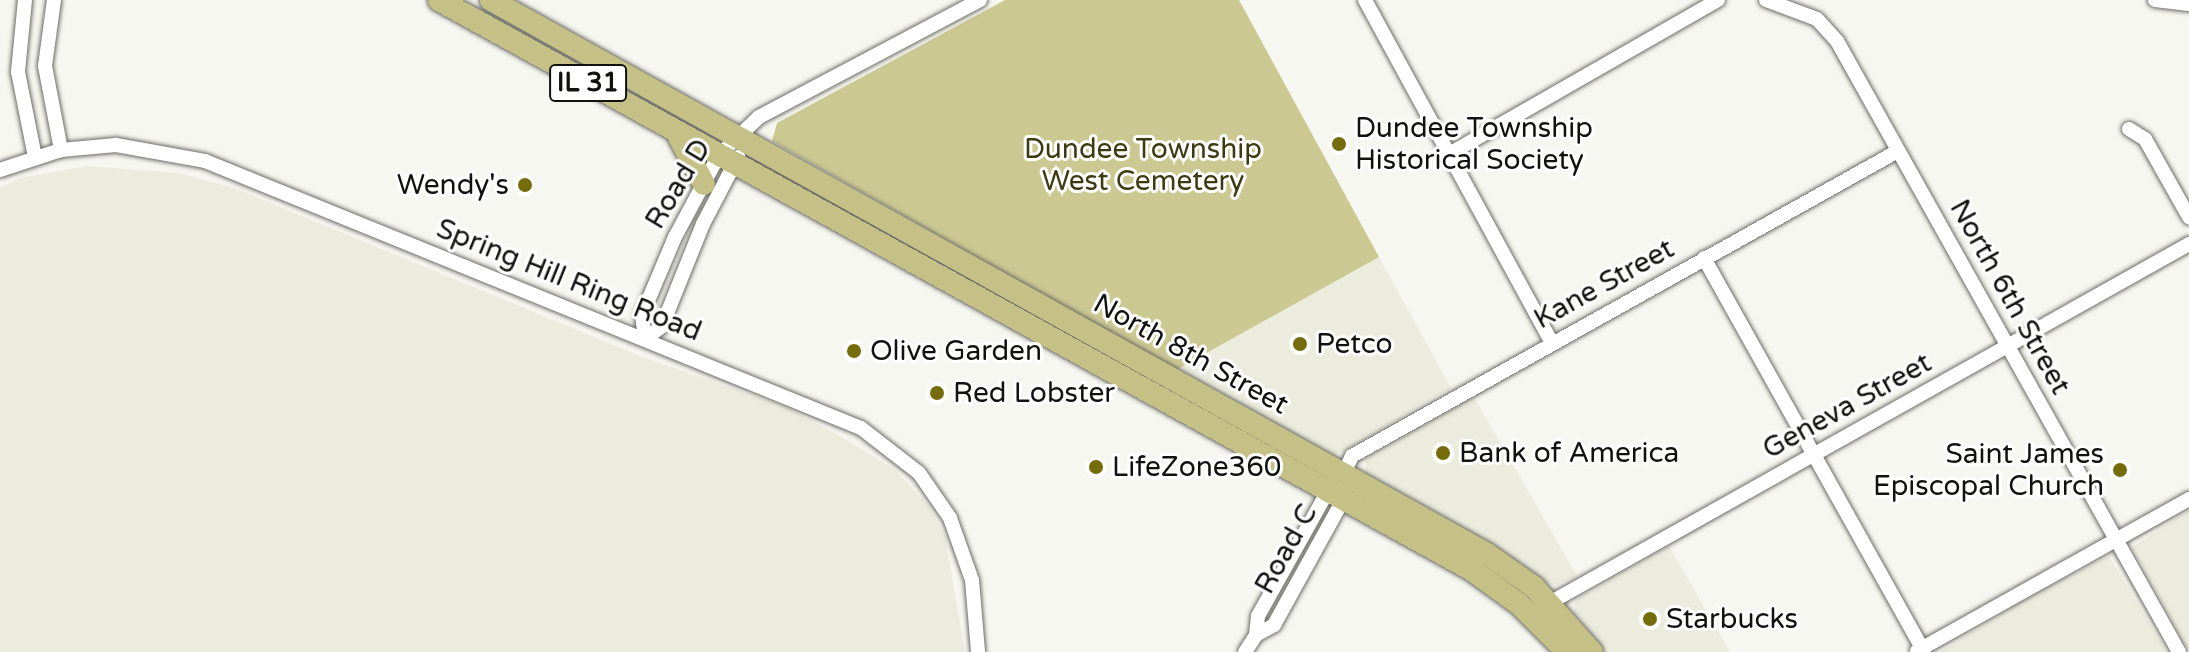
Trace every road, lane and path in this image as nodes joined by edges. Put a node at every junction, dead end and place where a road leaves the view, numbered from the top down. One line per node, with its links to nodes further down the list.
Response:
1 (24, 0): 17 (street)
2 (54, 0): 14 (street)
3 (439, 0): 11 (main road, IL 31)
4 (491, 0): 13 (main road, North 8th Street)
5 (980, 0): 13 (street, Road D)
6 (1365, 0): 16 (street)
7 (1718, 0): 16 (street)
8 (1766, 0): 15 (street, North 6th Street)
9 (2155, 0): 10 (street)
10 (2189, 4)
11 (673, 129): 18 (main road, IL 31); 20 (main road)
12 (2129, 129): 21 (street)
13 (739, 138): 18 (street, Road D); 27 (main road, North 8th Street)
14 (61, 150): 17 (street, Spring Hill Ring Road); 24 (street, Spring Hill Ring Road)
15 (1898, 151): 23 (street, Kane Street); 26 (street, North 6th Street)
16 (1449, 154): 25 (street)
17 (35, 157): 19 (street, Spring Hill Ring Road)
18 (728, 160): 20 (street, Road D); 24 (street, Road D); 28 (main road, North 8th Street / IL 31)
19 (0, 170)
20 (704, 184): 24 (street, Road D)
21 (2189, 217)
22 (2189, 244): 26 (street, Geneva Street)
23 (1704, 258): 25 (street, Kane Street); 29 (street)
24 (645, 339): 37 (street, Spring Hill Ring Road)
25 (1552, 343): 30 (street, Kane Street)
26 (2007, 346): 29 (street, Geneva Street); 33 (street, North 6th Street)
27 (1117, 348): 28 (main road); 30 (main road, North 8th Street)
28 (1105, 369): 31 (main road, North 8th Street / IL 31)
29 (1813, 454): 34 (street, Geneva Street); 36 (street)
30 (1344, 473): 31 (street, Road C); 34 (main road, North 8th Street)
31 (1333, 497): 35 (main road, North 8th Street / IL 31); 38 (street, Road C)
32 (2189, 499): 33 (street)
33 (2116, 540): 36 (street); 41 (street, North 6th Street)
34 (1550, 602): 35 (street, Geneva Street); 40 (main road, North 8th Street)
35 (1530, 614): 39 (main road, North 8th Street / IL 31)
36 (1920, 651)
37 (978, 652)
38 (1245, 652)
39 (1567, 652)
40 (1592, 652)
41 (2179, 652)

